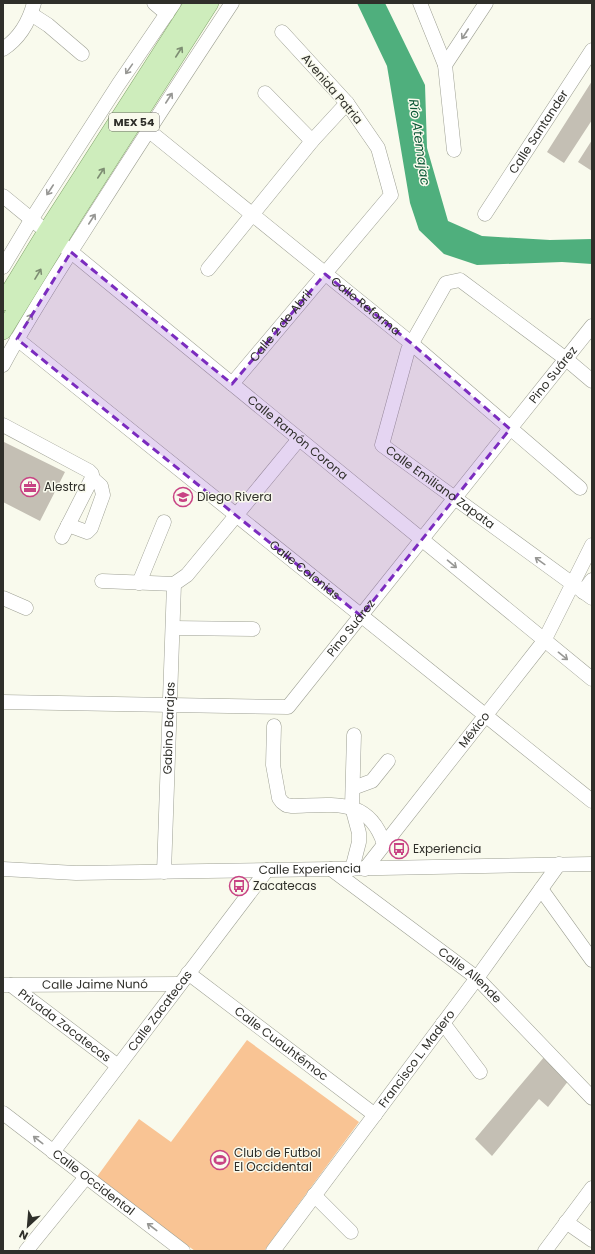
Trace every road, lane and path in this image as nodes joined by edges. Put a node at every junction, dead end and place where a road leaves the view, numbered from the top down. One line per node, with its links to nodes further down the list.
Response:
1 (154, 3): 7 (street)
2 (193, 3): 24 (main road, MEX 54)
3 (210, 3): 24 (main road, MEX 54, one-way to 3)
4 (232, 3): 16 (street, one-way to 4)
5 (420, 3): 13 (street)
6 (486, 3): 13 (street, one-way to 13)
7 (171, 6): 23 (street, one-way to 23)
8 (33, 9): 10 (street); 12 (street)
9 (282, 32): 15 (street, Avenida Patria)
10 (3, 49)
11 (592, 50): 22 (street, Calle Santander)
12 (82, 54)
13 (445, 65): 18 (street)
14 (265, 93): 17 (street)
15 (347, 103): 17 (street); 19 (street, Avenida Patria)
16 (148, 130): 21 (street, Calle Reforma); 24 (street, one-way to 16)
17 (312, 141): 21 (street)
18 (454, 150)
19 (391, 195): 27 (street, Calle 2 de Abril)
20 (3, 196): 23 (street, Calle Ramón Corona)
21 (252, 214): 26 (street); 27 (street, Calle Reforma)
22 (485, 214)
23 (31, 220): 24 (street, Calle Ramón Corona); 25 (street)
24 (58, 242): 28 (main road, MEX 54); 30 (main road, MEX 54, one-way to 24); 35 (street, Calle Ramón Corona)
25 (3, 267)
26 (208, 269)
27 (325, 274): 31 (street, Calle Reforma); 35 (street, Calle 2 de Abril)
28 (3, 302)
29 (592, 326): 32 (street, Pino Suárez)
30 (10, 335): 33 (street); 42 (street, Calle Colonias)
31 (411, 343): 32 (street, Calle Emiliano Zapata); 37 (street, Calle Reforma); 41 (street, Calle Emiliano Zapata)
32 (566, 359): 34 (street); 37 (street, Pino Suárez)
33 (3, 365)
34 (592, 381)
35 (232, 384): 38 (street, Calle Ramón Corona)
36 (3, 425): 39 (street)
37 (510, 428): 40 (street, Calle Reforma); 41 (street, Pino Suárez)
38 (299, 439): 42 (street); 44 (street, Calle Ramón Corona)
39 (92, 478): 39 (street)
40 (580, 488)
41 (454, 498): 44 (street, Pino Suárez); 50 (street, Calle Emiliano Zapata, one-way to 41)
42 (236, 515): 49 (street); 53 (street, Calle Colonias)
43 (164, 522): 48 (street)
44 (422, 539): 53 (street, Pino Suárez); 56 (street, Calle Ramón Corona, one-way to 56)
45 (592, 545): 50 (street)
46 (592, 580): 50 (street)
47 (102, 581): 48 (street)
48 (139, 583): 49 (street)
49 (174, 584): 54 (street, Gabino Barajas)
50 (582, 591): 56 (street, México)
51 (3, 598): 52 (street)
52 (26, 608)
53 (361, 616): 59 (street, Pino Suárez); 60 (street, Calle Colonias)
54 (172, 628): 55 (street); 59 (street, Gabino Barajas)
55 (253, 630)
56 (544, 641): 57 (street, Calle Ramón Corona, one-way to 57); 60 (street, México)
57 (592, 680)
58 (3, 702): 59 (street, Pino Suárez)
59 (170, 705): 74 (street, Gabino Barajas)
60 (485, 715): 65 (street, Calle Colonias); 67 (street, México)
61 (274, 726): 66 (street)
62 (354, 735): 64 (street)
63 (388, 761): 64 (street)
64 (352, 788): 66 (street)
65 (592, 800)
66 (352, 807): 67 (street); 71 (street)
67 (384, 844): 71 (street, México)
68 (559, 864): 69 (street, Calle Experiencia); 71 (street, Calle Experiencia); 75 (street, Francisco L. Madero)
69 (592, 864)
70 (3, 869): 74 (street, Calle Experiencia)
71 (359, 869): 73 (street, Calle Experiencia)
72 (267, 870): 73 (street, Calle Experiencia); 74 (street, Calle Experiencia); 78 (street, Calle Zacatecas)
73 (331, 870): 77 (street, Calle Allende)
74 (164, 872)
75 (541, 889): 76 (street); 77 (street, Francisco L. Madero)
76 (592, 960)
77 (477, 978): 80 (street, Francisco L. Madero); 83 (street, Calle Allende)
78 (184, 979): 79 (street, Calle Jaime Nunó); 81 (street, Calle Zacatecas); 85 (street, Calle Cuauhtémoc)
79 (7, 985): 81 (street, Privada Zacatecas)
80 (443, 1023): 82 (street); 85 (street, Francisco L. Madero)
81 (118, 1066): 86 (street, Calle Zacatecas)
82 (480, 1072)
83 (592, 1098)
84 (3, 1113): 86 (street, Calle Occidental, one-way to 84)
85 (375, 1114): 89 (street, Francisco L. Madero)
86 (53, 1152): 87 (street, Calle Occidental)
87 (86, 1177): 93 (street); 94 (street, Calle Occidental, one-way to 87)
88 (592, 1188): 90 (street)
89 (314, 1195): 91 (street); 95 (street, Francisco L. Madero)
90 (566, 1222): 92 (street); 96 (street)
91 (351, 1232)
92 (592, 1240)
93 (26, 1251)
94 (183, 1251)
95 (272, 1251)
96 (545, 1251)

